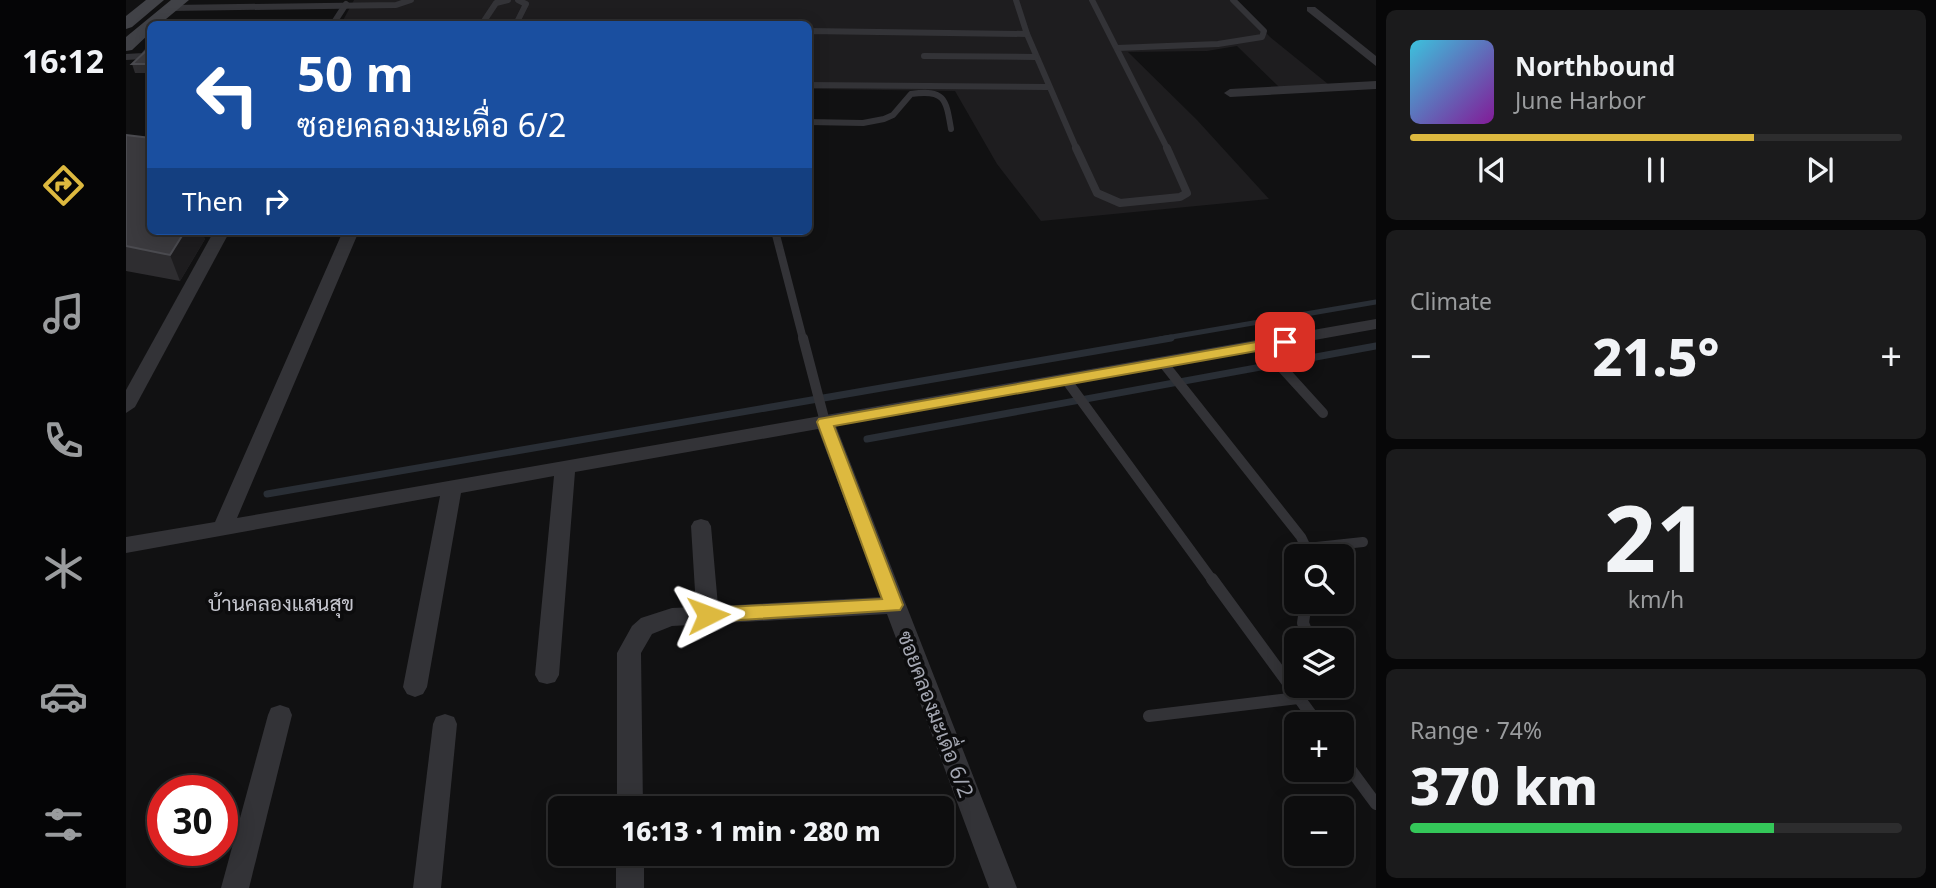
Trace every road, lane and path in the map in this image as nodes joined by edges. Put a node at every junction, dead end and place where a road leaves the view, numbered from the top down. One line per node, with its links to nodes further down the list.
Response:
1 (156, 0): 11 (main road)
2 (411, 0): 8 (lane)
3 (508, 0): 14 (lane)
4 (518, 0): 15 (lane)
5 (1016, 0): 18 (lane)
6 (1093, 0): 20 (lane)
7 (1233, 0): 20 (lane)
8 (347, 3): 9 (lane); 13 (lane)
9 (176, 4): 12 (main road)
10 (1311, 9): 25 (street)
11 (149, 21)
12 (156, 21)
13 (335, 21)
14 (484, 21)
15 (518, 21)
16 (146, 30): 19 (main road); 21 (lane)
17 (812, 31): 18 (lane)
18 (1027, 34): 24 (lane)
19 (126, 46)
20 (1117, 47): 28 (lane)
21 (147, 55): 23 (lane)
22 (924, 56): 24 (lane)
23 (126, 57)
24 (1036, 57): 28 (lane)
25 (1376, 62)
26 (1376, 85): 29 (street)
27 (812, 87): 28 (lane)
28 (1048, 88)
29 (1230, 93)
30 (812, 122): 31 (lane)
31 (951, 129)
32 (220, 235): 39 (street)
33 (349, 235): 45 (street)
34 (776, 235): 41 (lane)
35 (1376, 325): 36 (street)
36 (1262, 346): 37 (street); 40 (lane)
37 (1164, 363): 38 (street); 47 (lane)
38 (1067, 381): 41 (street); 53 (lane)
39 (126, 407)
40 (1324, 413)
41 (825, 422): 42 (street); 50 (street, ซอยคลองมะเดื่อ 6/2)
42 (565, 469): 43 (street); 52 (street)
43 (452, 488): 45 (street); 54 (street)
44 (701, 526): 51 (street)
45 (222, 528): 49 (street)
46 (1363, 542): 48 (lane)
47 (1304, 544)
48 (1352, 544)
49 (126, 545)
50 (893, 605): 51 (street); 67 (street, ซอยคลองมะเดื่อ 6/2)
51 (708, 615): 61 (street)
52 (547, 675)
53 (1284, 679)
54 (415, 687)
55 (1298, 698): 56 (lane); 58 (lane)
56 (1309, 712)
57 (280, 715): 64 (street)
58 (1149, 716)
59 (445, 724): 65 (street)
60 (1354, 774): 62 (lane)
61 (630, 796)
62 (1376, 804)
63 (630, 866): 66 (street)
64 (235, 888)
65 (427, 888)
66 (630, 888)
67 (1003, 888)

